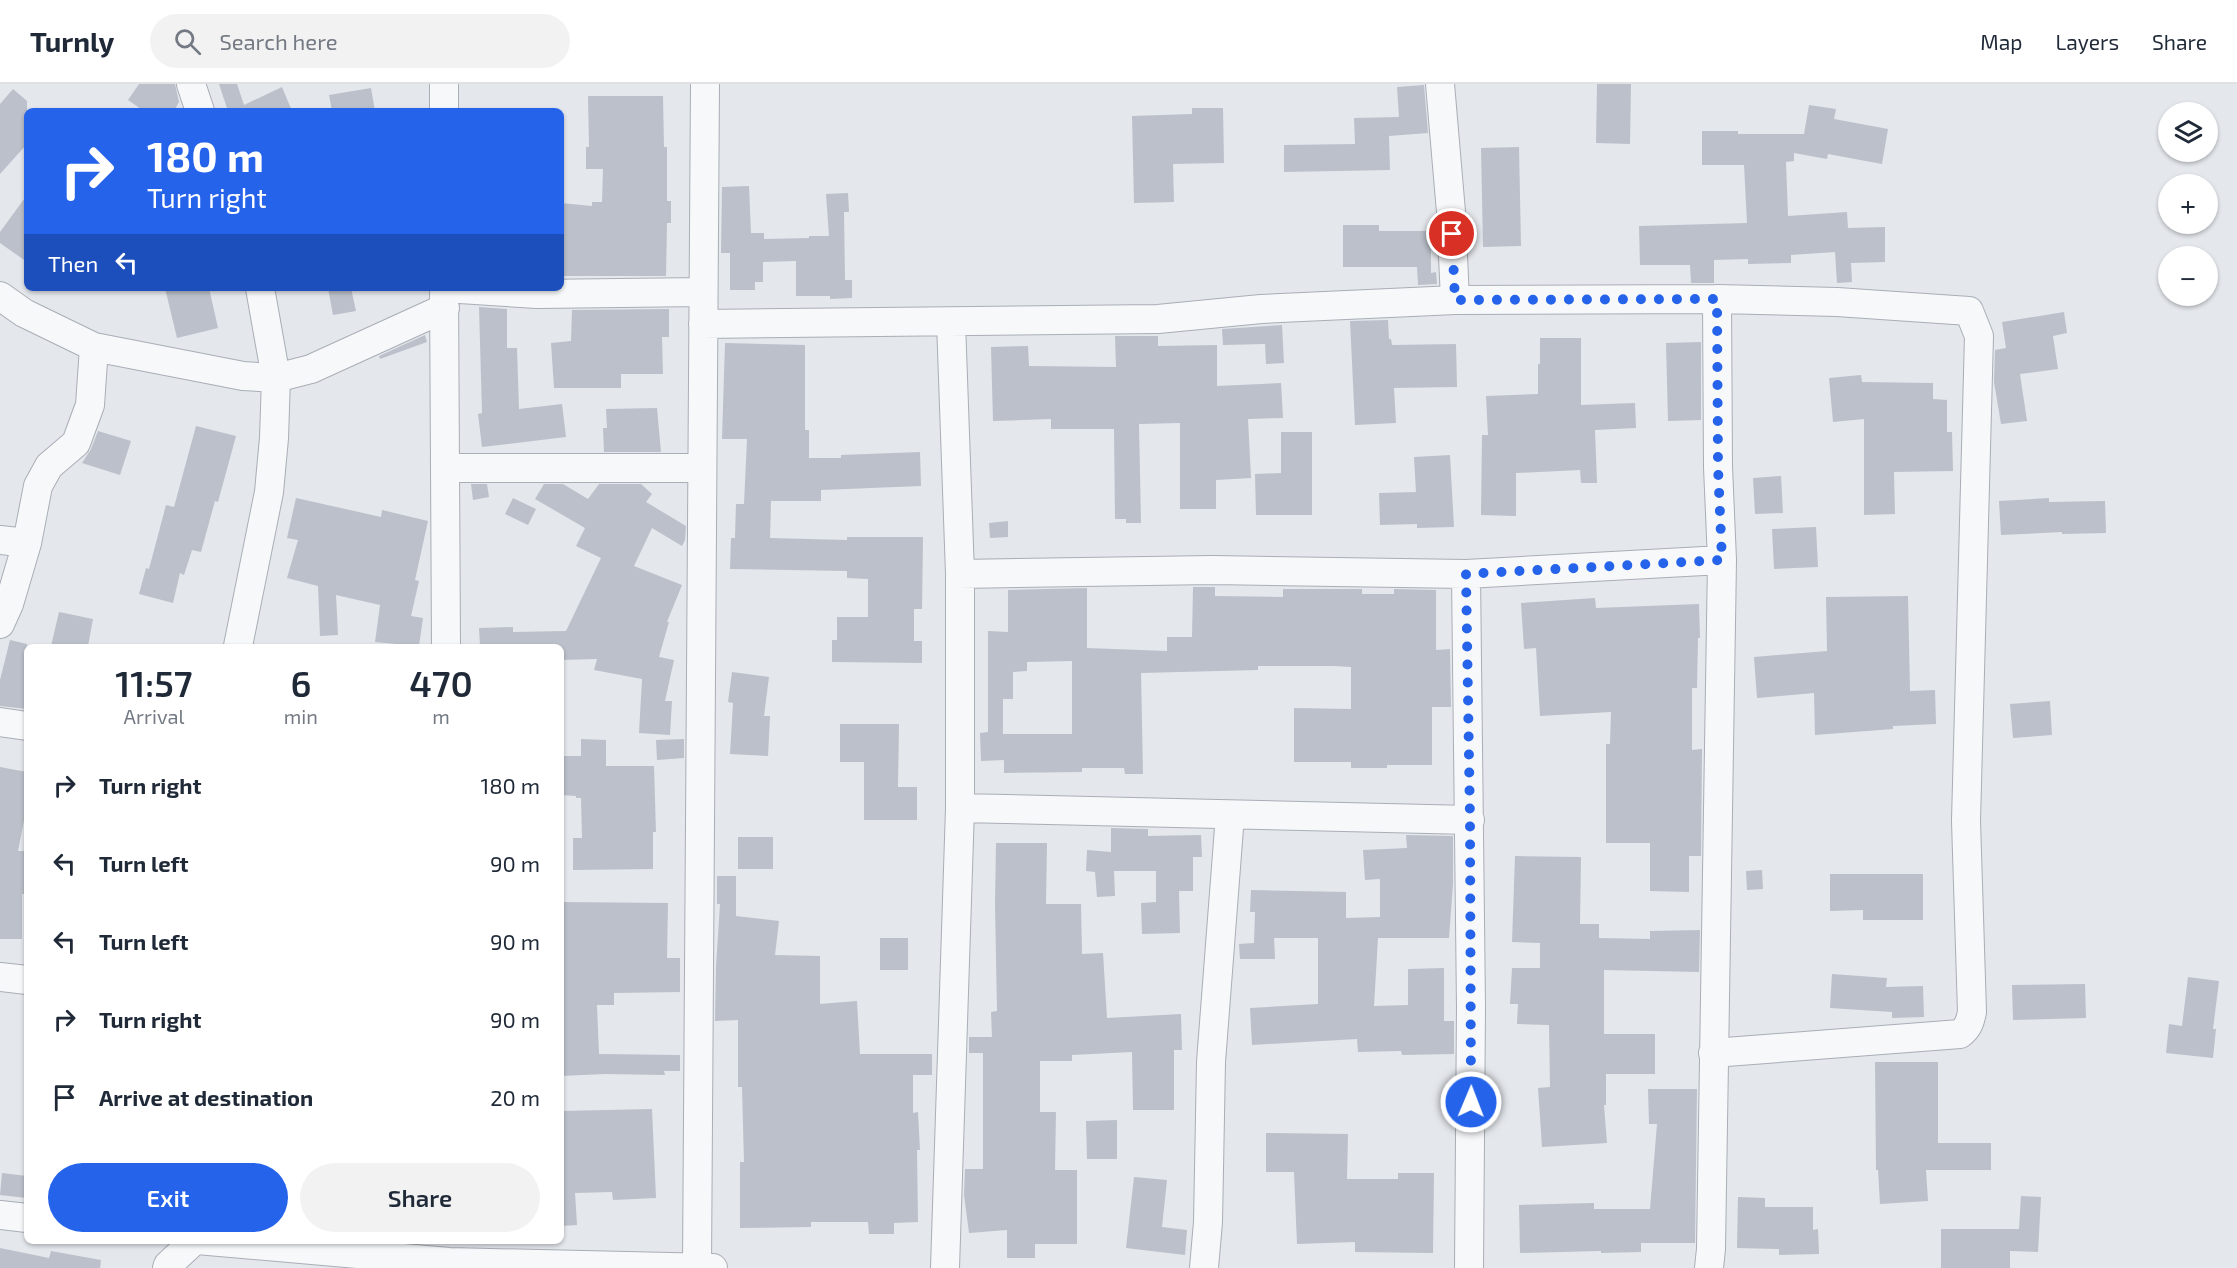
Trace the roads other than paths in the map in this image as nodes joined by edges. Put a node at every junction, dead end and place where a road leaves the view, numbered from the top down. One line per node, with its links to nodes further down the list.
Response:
1 (191, 84): 5 (street)
2 (444, 84): 6 (street)
3 (705, 84): 10 (street)
4 (1440, 84): 13 (street)
5 (199, 108)
6 (444, 108)
7 (261, 291): 18 (street)
8 (444, 291): 14 (street)
9 (490, 291): 10 (street)
10 (704, 292): 16 (street)
11 (0, 296): 17 (street)
12 (1717, 299): 13 (street); 22 (street); 35 (street)
13 (1455, 300): 15 (street)
14 (444, 308): 18 (street); 19 (street)
15 (951, 322): 16 (street); 23 (street)
16 (703, 324): 20 (street)
17 (94, 347): 18 (street); 21 (street)
18 (276, 378): 26 (street)
19 (445, 468): 20 (street); 27 (street)
20 (702, 468): 41 (street)
21 (13, 542): 25 (street)
22 (1722, 560): 24 (street); 35 (street)
23 (960, 574): 24 (street); 30 (street)
24 (1466, 574): 32 (street)
25 (0, 624)
26 (238, 644)
27 (446, 644)
28 (0, 722): 29 (street)
29 (24, 726)
30 (960, 808): 31 (street); 43 (street)
31 (1230, 815): 32 (street); 44 (street)
32 (1470, 820): 45 (street)
33 (0, 977): 34 (street)
34 (24, 980)
35 (1713, 1053): 46 (street)
36 (0, 1215): 37 (street)
37 (24, 1218)
38 (192, 1244): 42 (street)
39 (288, 1244): 40 (street)
40 (449, 1251): 41 (street)
41 (705, 1267)
42 (167, 1268)
43 (945, 1268)
44 (1204, 1268)
45 (1469, 1268)
46 (1709, 1268)

